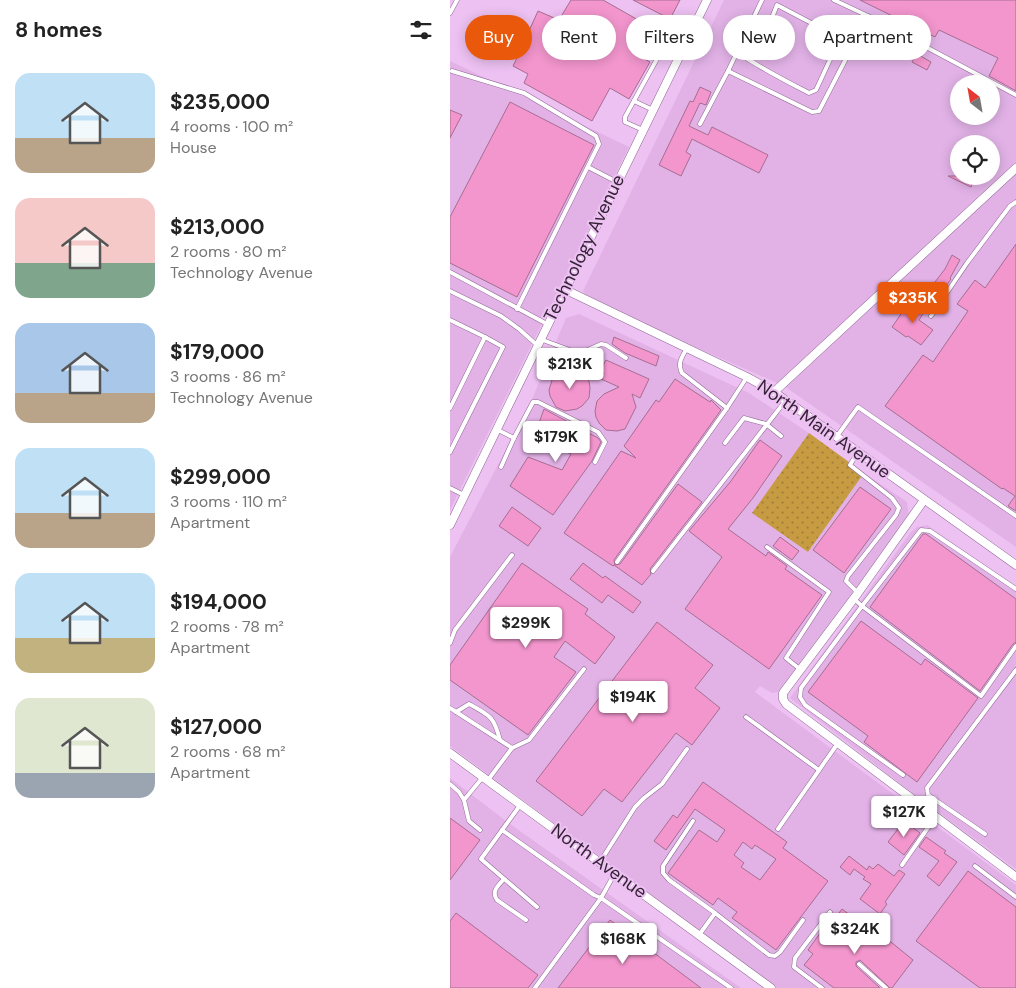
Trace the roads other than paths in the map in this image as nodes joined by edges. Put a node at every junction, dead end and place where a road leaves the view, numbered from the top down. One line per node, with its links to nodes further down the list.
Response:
1 (457, 0): 5 (lane)
2 (707, 0): 18 (street, Technology Avenue)
3 (762, 0): 6 (lane)
4 (834, 0): 8 (lane)
5 (450, 13)
6 (755, 15)
7 (772, 15): 12 (lane)
8 (866, 15)
9 (931, 50): 16 (lane)
10 (656, 60): 17 (lane)
11 (733, 60): 15 (lane)
12 (749, 60)
13 (845, 60): 15 (lane)
14 (452, 71): 21 (lane)
15 (728, 71): 19 (lane)
16 (1016, 95)
17 (634, 101): 18 (lane); 20 (lane)
18 (653, 110): 20 (street, Technology Avenue)
19 (700, 124)
20 (643, 130): 23 (street, Technology Avenue)
21 (588, 167): 23 (lane); 28 (lane)
22 (1016, 168): 37 (street)
23 (617, 182): 26 (street, Technology Avenue)
24 (1016, 202): 29 (lane)
25 (450, 272): 28 (lane)
26 (564, 289): 31 (street, Technology Avenue); 34 (street, North Main Avenue)
27 (450, 292): 33 (lane)
28 (518, 309): 31 (lane)
29 (931, 316)
30 (450, 320): 32 (lane)
31 (547, 324): 33 (street, Technology Avenue)
32 (485, 337): 39 (lane); 48 (lane)
33 (538, 342): 35 (lane); 43 (street, Technology Avenue)
34 (687, 348): 36 (street, North Main Avenue); 41 (lane)
35 (626, 358)
36 (747, 377): 37 (street, North Main Avenue); 41 (lane)
37 (774, 392): 38 (street, North Main Avenue)
38 (786, 400): 42 (lane); 45 (street, North Main Avenue)
39 (451, 401): 40 (lane)
40 (450, 408)
41 (727, 408): 59 (lane)
42 (766, 424): 44 (lane); 47 (lane); 61 (lane)
43 (496, 429): 46 (lane); 53 (street, Technology Avenue)
44 (781, 436)
45 (837, 437): 49 (street, North Main Avenue); 55 (lane)
46 (514, 438): 50 (lane); 51 (lane)
47 (726, 443)
48 (450, 452)
49 (858, 452): 54 (street, North Main Avenue); 63 (lane)
50 (595, 462)
51 (501, 467)
52 (450, 488): 53 (lane)
53 (464, 495): 56 (street, Technology Avenue)
54 (924, 500): 60 (street, North Main Avenue); 63 (street)
55 (1016, 516)
56 (450, 524)
57 (767, 547): 70 (lane)
58 (512, 555): 66 (lane)
59 (617, 562)
60 (1016, 565)
61 (653, 572)
62 (1016, 589): 64 (lane)
63 (856, 596): 64 (lane); 70 (street)
64 (862, 606): 68 (lane); 81 (lane)
65 (450, 627): 66 (lane)
66 (455, 630): 67 (lane)
67 (450, 643)
68 (1016, 646)
69 (584, 669): 77 (lane)
70 (802, 670): 76 (street)
71 (1016, 670): 91 (lane)
72 (450, 708): 73 (lane)
73 (456, 712): 75 (lane); 75 (lane)
74 (746, 717): 80 (lane)
75 (500, 740): 77 (lane)
76 (838, 742): 80 (lane); 86 (street)
77 (512, 748): 82 (lane)
78 (687, 749): 92 (lane)
79 (450, 753): 82 (street, North Avenue)
80 (819, 770): 88 (lane)
81 (903, 775)
82 (486, 779): 84 (lane); 85 (street, North Avenue)
83 (450, 784): 84 (lane)
84 (464, 800): 89 (lane)
85 (521, 804): 90 (lane); 92 (street, North Avenue)
86 (936, 816): 93 (lane); 96 (street)
87 (693, 821): 102 (lane)
88 (778, 829)
89 (480, 830)
90 (502, 830): 97 (lane); 99 (lane)
91 (985, 834)
92 (600, 862): 95 (street, North Avenue)
93 (902, 865)
94 (975, 866): 98 (lane)
95 (615, 873): 99 (lane); 105 (street, North Avenue)
96 (1016, 877)
97 (504, 879): 100 (lane); 103 (lane)
98 (1016, 897)
99 (601, 898): 107 (lane); 108 (lane)
100 (538, 907)
101 (830, 912): 110 (lane)
102 (715, 913): 104 (lane); 105 (lane)
103 (526, 920)
104 (803, 920)
105 (699, 935): 109 (street, North Avenue)
106 (859, 964): 111 (lane)
107 (534, 988)
108 (731, 988)
109 (772, 988)
110 (822, 988)
111 (886, 988)

